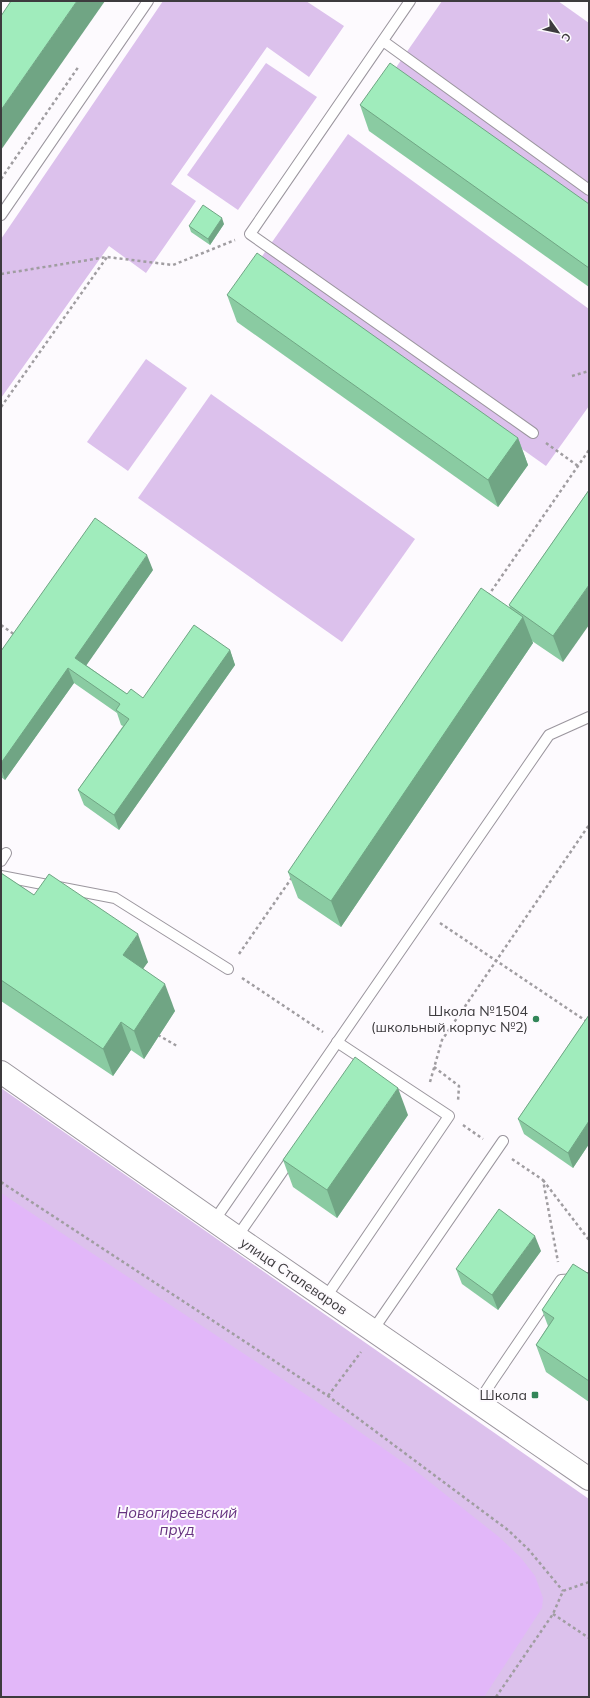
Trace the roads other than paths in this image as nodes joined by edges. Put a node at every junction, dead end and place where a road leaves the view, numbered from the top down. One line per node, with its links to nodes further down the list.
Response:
1 (148, 1): 5 (lane)
2 (410, 1): 3 (lane)
3 (383, 41): 4 (lane); 6 (lane)
4 (589, 190)
5 (1, 215)
6 (533, 433)
7 (589, 717): 10 (lane)
8 (1, 876): 9 (lane)
9 (228, 969)
10 (337, 1042): 14 (lane); 17 (lane)
11 (1, 1072): 14 (main road, улица Сталеваров)
12 (500, 1145): 18 (lane)
13 (298, 1148): 15 (lane)
14 (214, 1221): 15 (main road, улица Сталеваров)
15 (237, 1236): 17 (main road, улица Сталеваров)
16 (589, 1278): 19 (lane)
17 (326, 1297): 18 (main road, улица Сталеваров)
18 (373, 1330): 19 (main road, улица Сталеваров)
19 (478, 1403): 20 (main road, улица Сталеваров)
20 (589, 1479)

